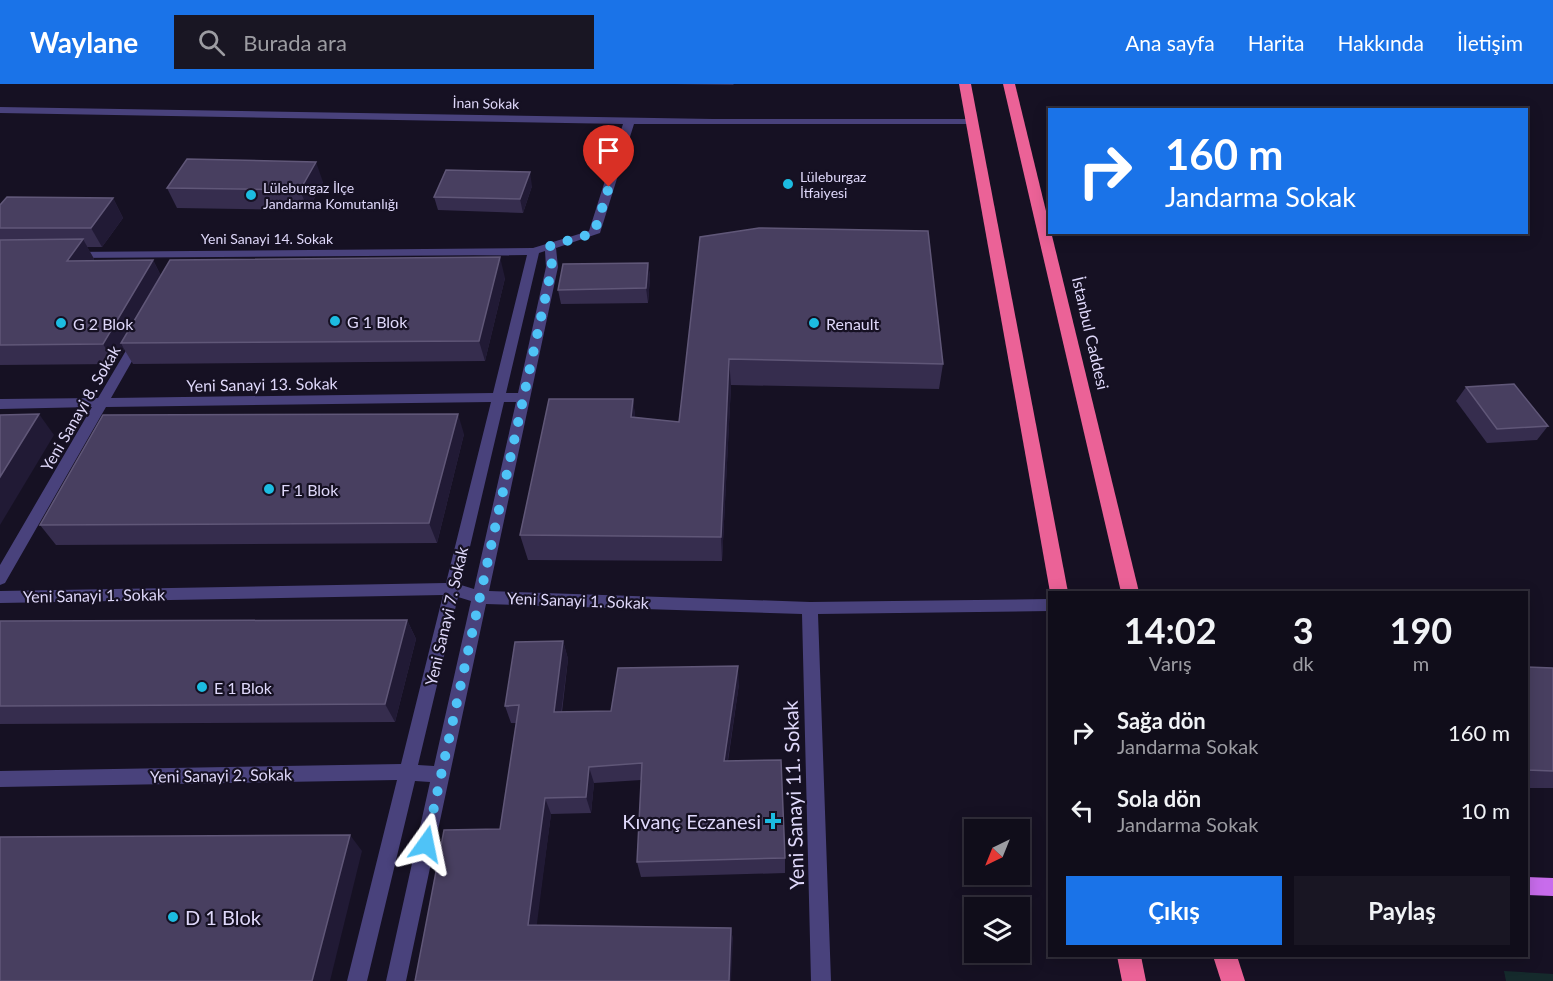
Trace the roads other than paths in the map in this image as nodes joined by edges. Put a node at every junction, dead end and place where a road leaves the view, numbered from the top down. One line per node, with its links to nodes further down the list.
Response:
1 (965, 84): 5 (highway)
2 (1009, 84): 17 (highway, İstanbul Caddesi)
3 (0, 110): 4 (street, İnan Sokak)
4 (630, 119): 5 (street, İnan Sokak); 6 (street, Yeni Sanayi 14. Sokak)
5 (971, 121): 16 (highway)
6 (550, 246): 7 (street, Yeni Sanayi 14. Sokak); 10 (street, Yeni Sanayi 7. Sokak)
7 (534, 251): 8 (street, Yeni Sanayi 14. Sokak); 11 (street, Yeni Sanayi 7. Sokak)
8 (59, 254)
9 (148, 323): 12 (street, Yeni Sanayi 8. Sokak)
10 (524, 397): 11 (street, Yeni Sanayi 13. Sokak); 19 (street, Yeni Sanayi 7. Sokak)
11 (497, 398): 12 (street, Yeni Sanayi 13. Sokak); 15 (street, Yeni Sanayi 7. Sokak)
12 (102, 403): 13 (street, Yeni Sanayi 13. Sokak); 14 (street, Yeni Sanayi 8. Sokak)
13 (0, 404)
14 (0, 579)
15 (452, 589): 18 (street, Yeni Sanayi 1. Sokak); 19 (street, Yeni Sanayi 1. Sokak); 22 (street, Yeni Sanayi 7. Sokak)
16 (1059, 591)
17 (1130, 591)
18 (0, 597)
19 (480, 597): 21 (street, Yeni Sanayi 1. Sokak); 23 (street, Yeni Sanayi 7. Sokak)
20 (1048, 605): 21 (street, Yeni Sanayi 1. Sokak)
21 (810, 608): 31 (street, Yeni Sanayi 11. Sokak)
22 (409, 772): 23 (street, Yeni Sanayi 2. Sokak); 24 (street, Yeni Sanayi 2. Sokak); 29 (street, Yeni Sanayi 7. Sokak)
23 (441, 775): 30 (street, Yeni Sanayi 7. Sokak)
24 (0, 779)
25 (1528, 886): 26 (main road)
26 (1553, 886)
27 (1129, 957): 32 (highway)
28 (1225, 957): 33 (highway)
29 (357, 981)
30 (396, 981)
31 (820, 981)
32 (1134, 981)
33 (1233, 981)

